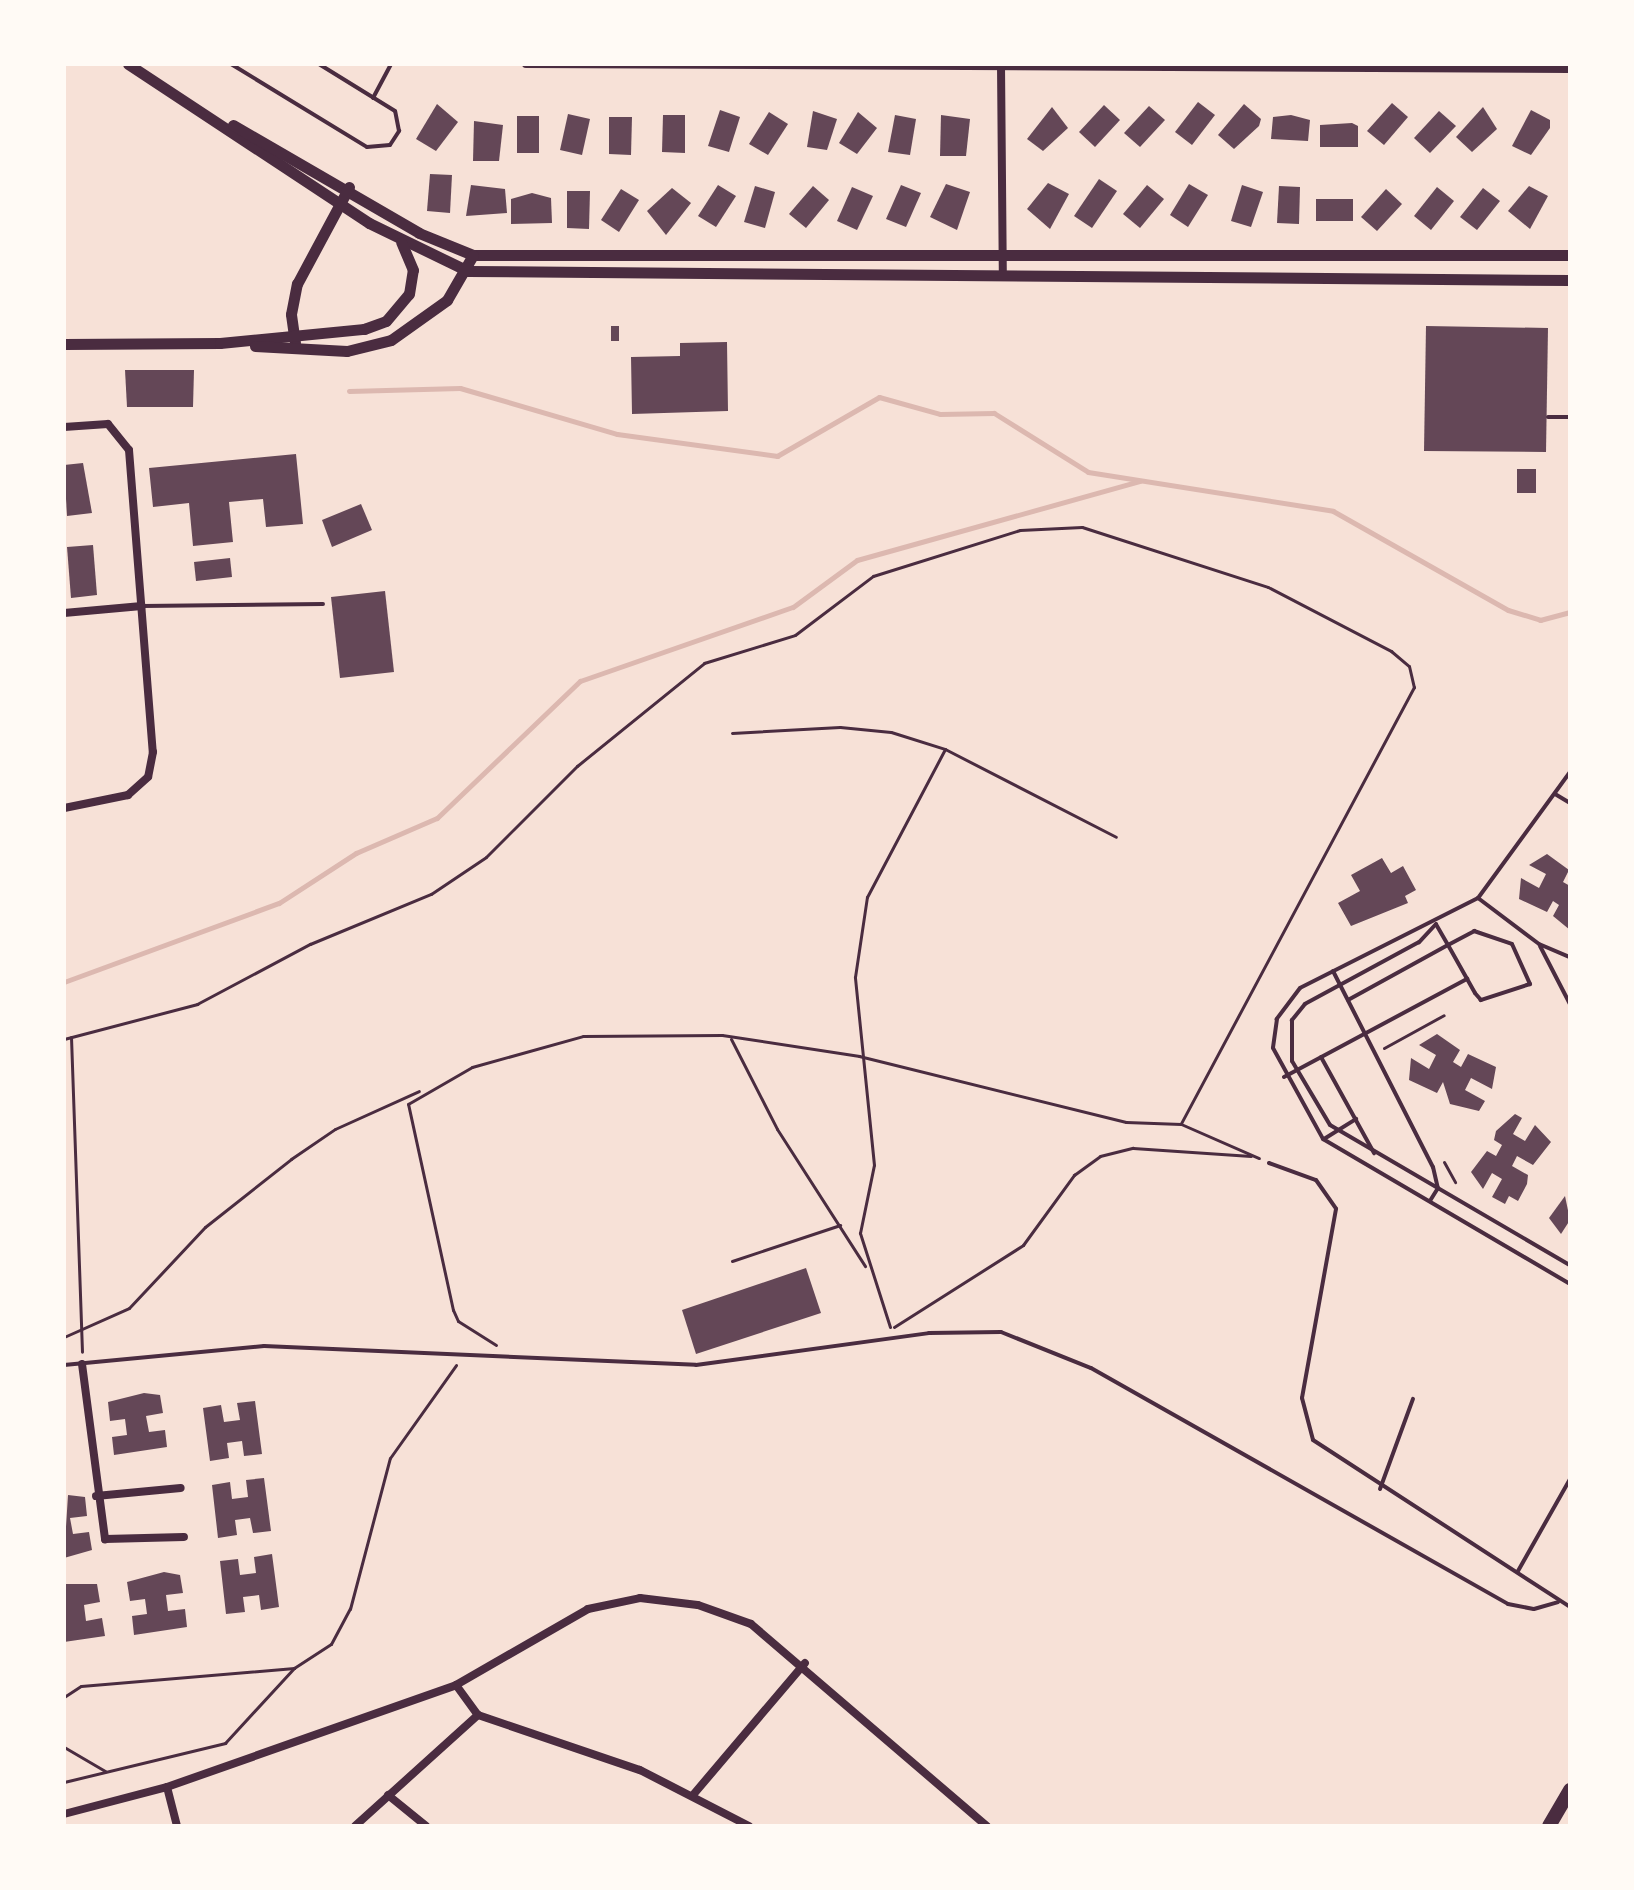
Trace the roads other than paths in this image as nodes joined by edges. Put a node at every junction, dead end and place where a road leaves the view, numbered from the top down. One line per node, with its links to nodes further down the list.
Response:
1 (128, 64): 12 (street)
2 (231, 64): 13 (lane)
3 (319, 64): 13 (lane)
4 (391, 64): 13 (lane)
5 (526, 64): 6 (street)
6 (624, 65): 10 (street)
7 (1001, 66): 8 (street); 10 (street); 19 (street)
8 (1190, 66): 9 (street)
9 (1382, 66): 11 (street)
10 (815, 67)
11 (1570, 69)
12 (180, 98): 14 (street); 15 (street)
13 (373, 98)
14 (349, 187): 15 (street); 17 (street)
15 (337, 203): 16 (street); 23 (street)
16 (401, 242): 20 (street); 23 (street)
17 (473, 255): 19 (street); 20 (street)
18 (1570, 255): 19 (street)
19 (1003, 258): 21 (street)
20 (468, 271): 21 (street); 26 (street)
21 (1003, 277): 22 (street)
22 (1570, 280)
23 (294, 337): 24 (street); 26 (street)
24 (220, 343): 25 (street); 26 (street)
25 (64, 344)
26 (297, 350)
27 (1548, 417): 28 (lane)
28 (1570, 417)
29 (64, 427): 31 (street)
30 (323, 604): 31 (lane)
31 (142, 606): 32 (street); 36 (street)
32 (64, 613)
33 (1570, 772): 34 (lane)
34 (1554, 794): 35 (lane); 37 (lane)
35 (1570, 803)
36 (64, 808)
37 (1478, 898): 38 (lane); 39 (lane)
38 (1436, 924): 40 (lane); 42 (lane); 44 (lane)
39 (1539, 944): 41 (lane); 46 (lane)
40 (1448, 945): 43 (lane); 43 (lane); 45 (lane)
41 (1570, 957)
42 (1333, 971): 44 (lane); 50 (lane)
43 (1467, 979): 47 (lane)
44 (1339, 983): 45 (lane); 49 (lane)
45 (1348, 1000): 47 (lane)
46 (1570, 1004)
47 (1365, 1033): 48 (lane); 56 (lane)
48 (1321, 1057): 49 (lane); 51 (lane)
49 (1296, 1070): 50 (lane); 52 (lane)
50 (1284, 1077): 53 (lane)
51 (1356, 1119): 52 (lane); 54 (lane)
52 (1339, 1130): 53 (lane); 54 (lane)
53 (1323, 1139): 57 (lane)
54 (1375, 1154): 56 (lane)
55 (1269, 1163): 65 (lane)
56 (1438, 1188): 57 (lane); 58 (lane)
57 (1430, 1201): 59 (lane)
58 (1570, 1265)
59 (1570, 1284)
60 (82, 1364): 61 (lane); 66 (street); 69 (lane)
61 (64, 1365)
62 (1413, 1399): 65 (lane)
63 (1570, 1479): 68 (lane)
64 (181, 1488): 66 (street)
65 (1380, 1489): 68 (lane)
66 (96, 1496): 67 (street)
67 (184, 1537)
68 (1518, 1571): 69 (lane)
69 (1558, 1602): 70 (lane)
70 (1570, 1607)
71 (805, 1663): 72 (street); 77 (street); 83 (street)
72 (456, 1685): 73 (street); 74 (street)
73 (478, 1715): 76 (street); 77 (street)
74 (167, 1787): 78 (street); 79 (street)
75 (1570, 1790): 84 (highway)
76 (388, 1795): 80 (street); 81 (street)
77 (693, 1795): 82 (street)
78 (64, 1814)
79 (177, 1826)
80 (355, 1826)
81 (426, 1826)
82 (749, 1826)
83 (987, 1826)
84 (1549, 1826)

